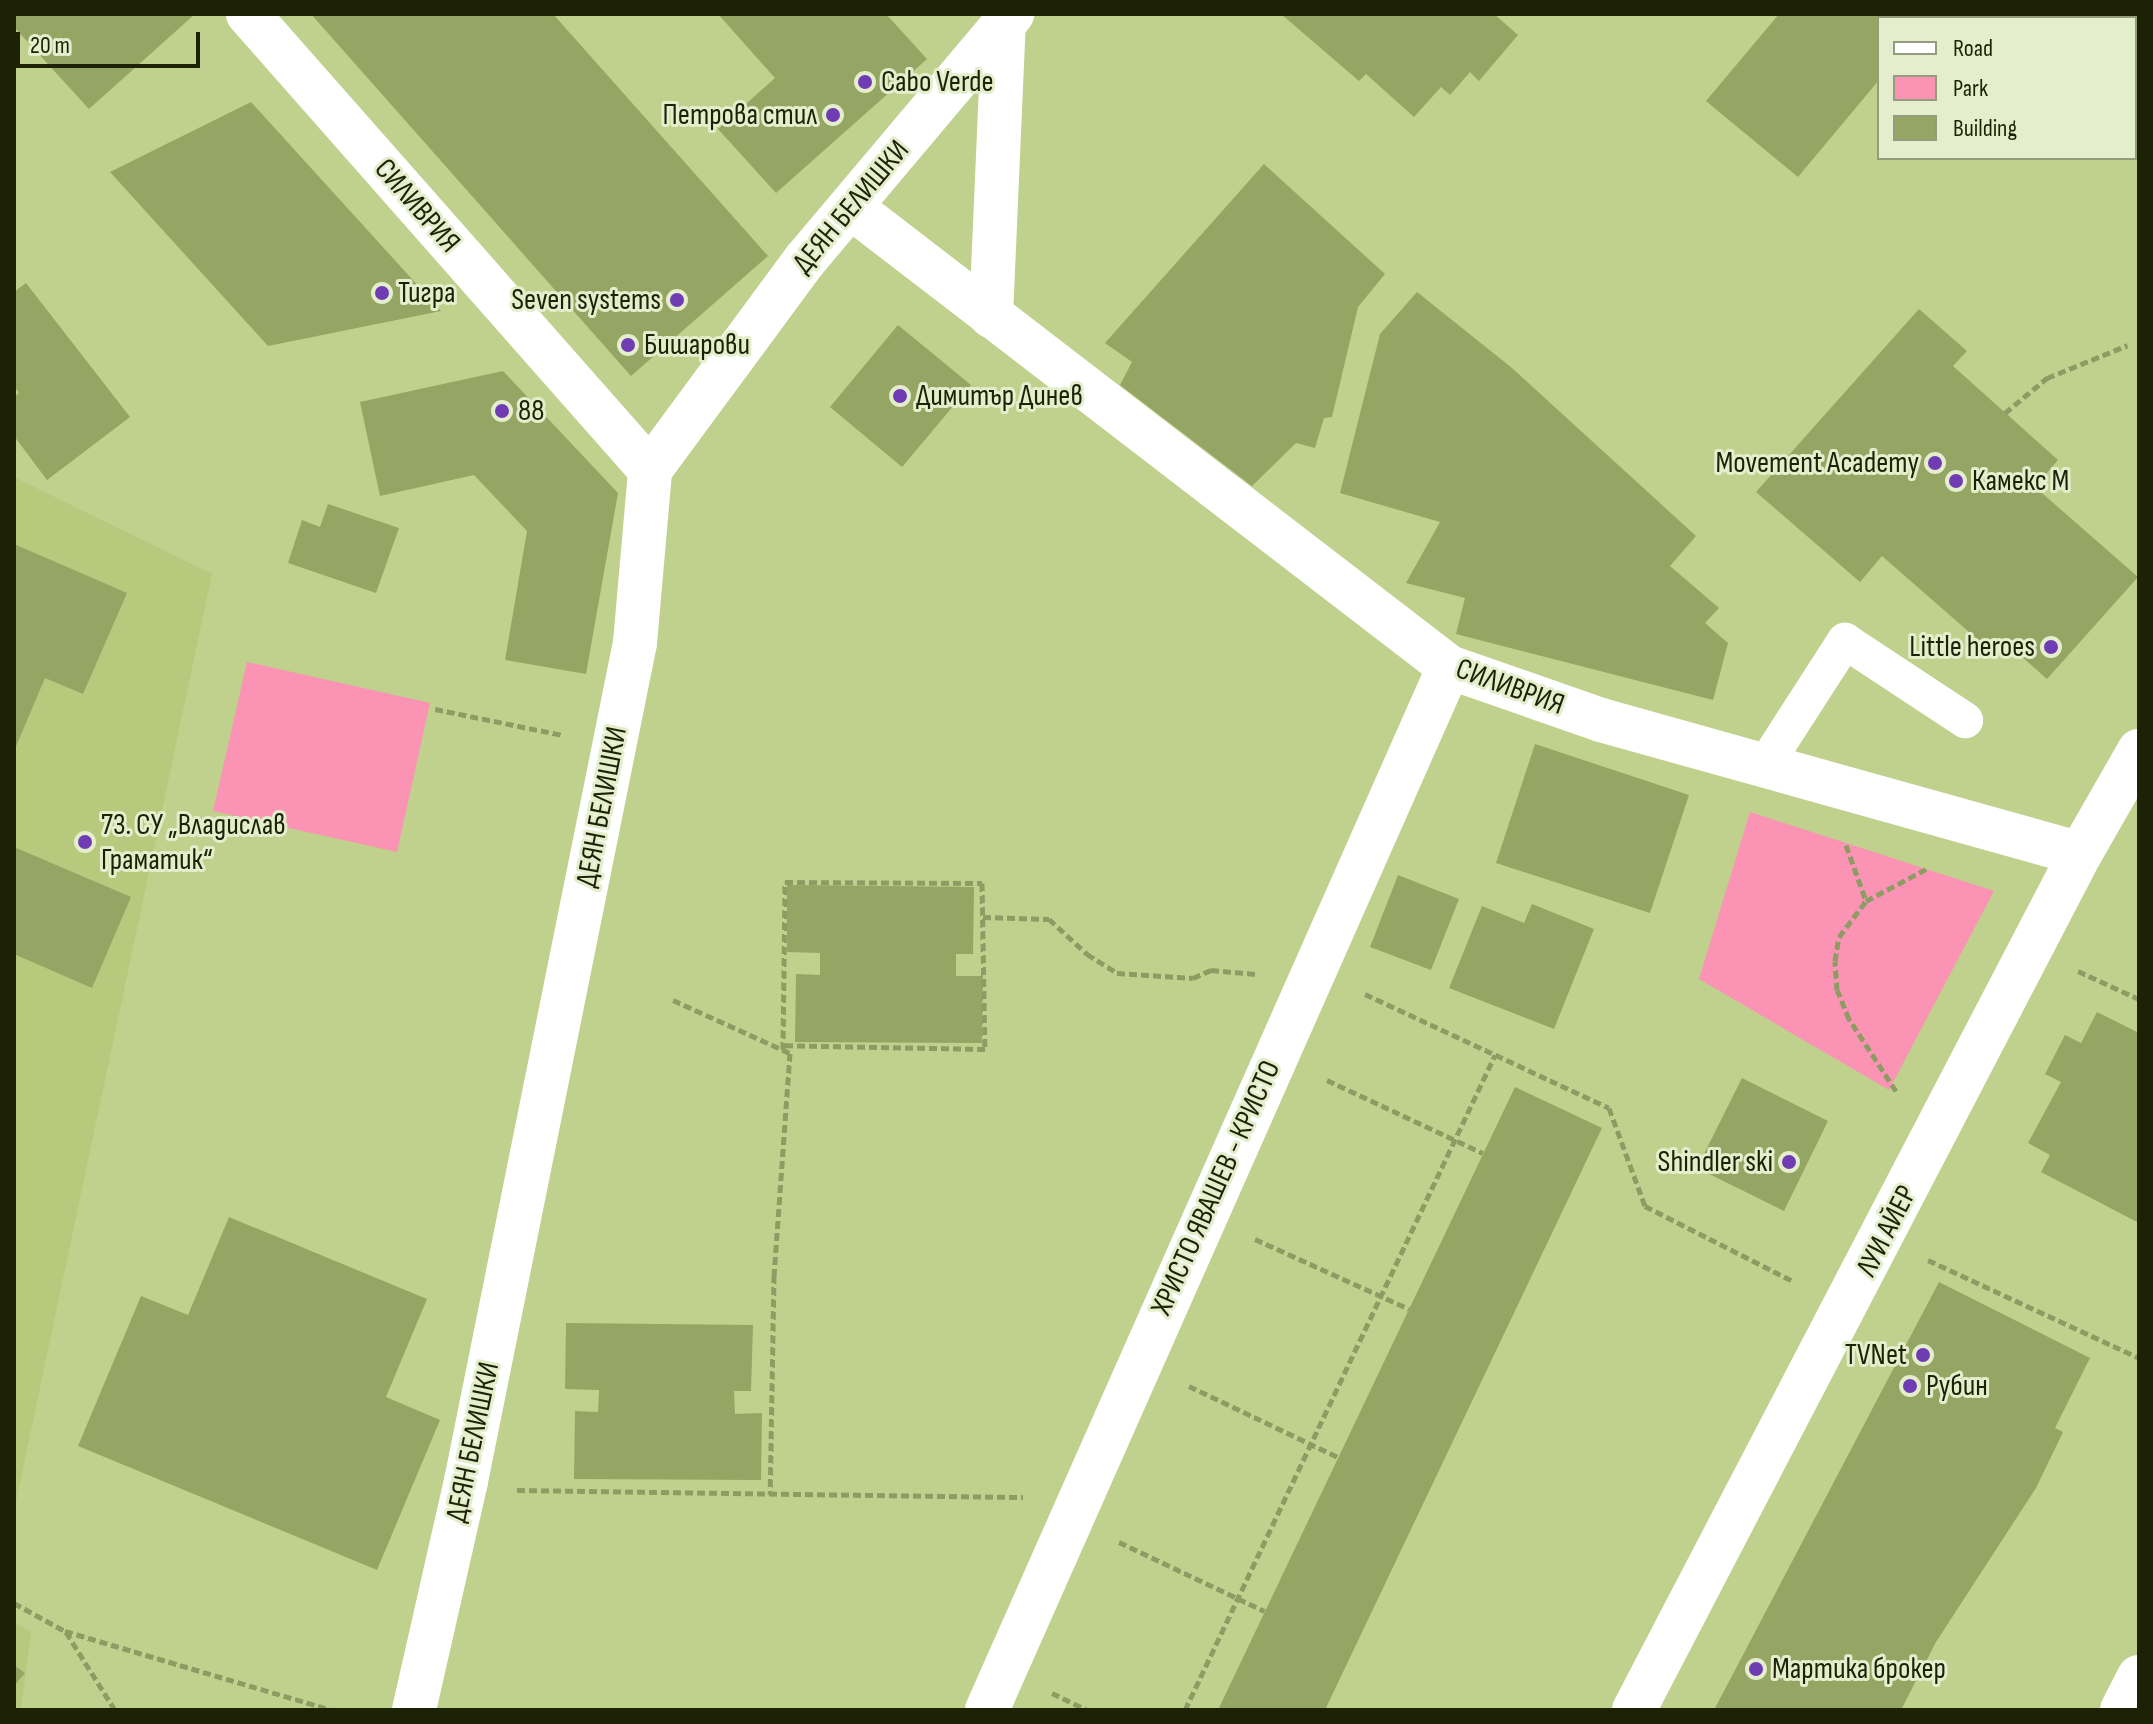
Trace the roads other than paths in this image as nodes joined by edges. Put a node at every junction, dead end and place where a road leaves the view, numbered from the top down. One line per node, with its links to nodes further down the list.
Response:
1 (248, 14): 5 (street, СИЛИВРИЯ)
2 (1005, 17): 3 (street, ДЕЯН БЕЛИШКИ); 4 (street)
3 (852, 208): 4 (street, СИЛИВРИЯ); 5 (street, ДЕЯН БЕЛИШКИ)
4 (991, 316): 6 (street, СИЛИВРИЯ)
5 (650, 470): 12 (street, ДЕЯН БЕЛИШКИ)
6 (1449, 667): 9 (street, СИЛИВРИЯ); 13 (street, ХРИСТО ЯВАШЕВ - КРИСТО)
7 (1965, 720): 9 (lane)
8 (2139, 751): 10 (street, ЛУИ АЙЕР)
9 (1765, 765): 10 (street, СИЛИВРИЯ)
10 (2080, 854): 14 (street, ЛУИ АЙЕР)
11 (2139, 1677): 15 (street)
12 (414, 1710)
13 (987, 1710)
14 (1634, 1710)
15 (2122, 1710)

